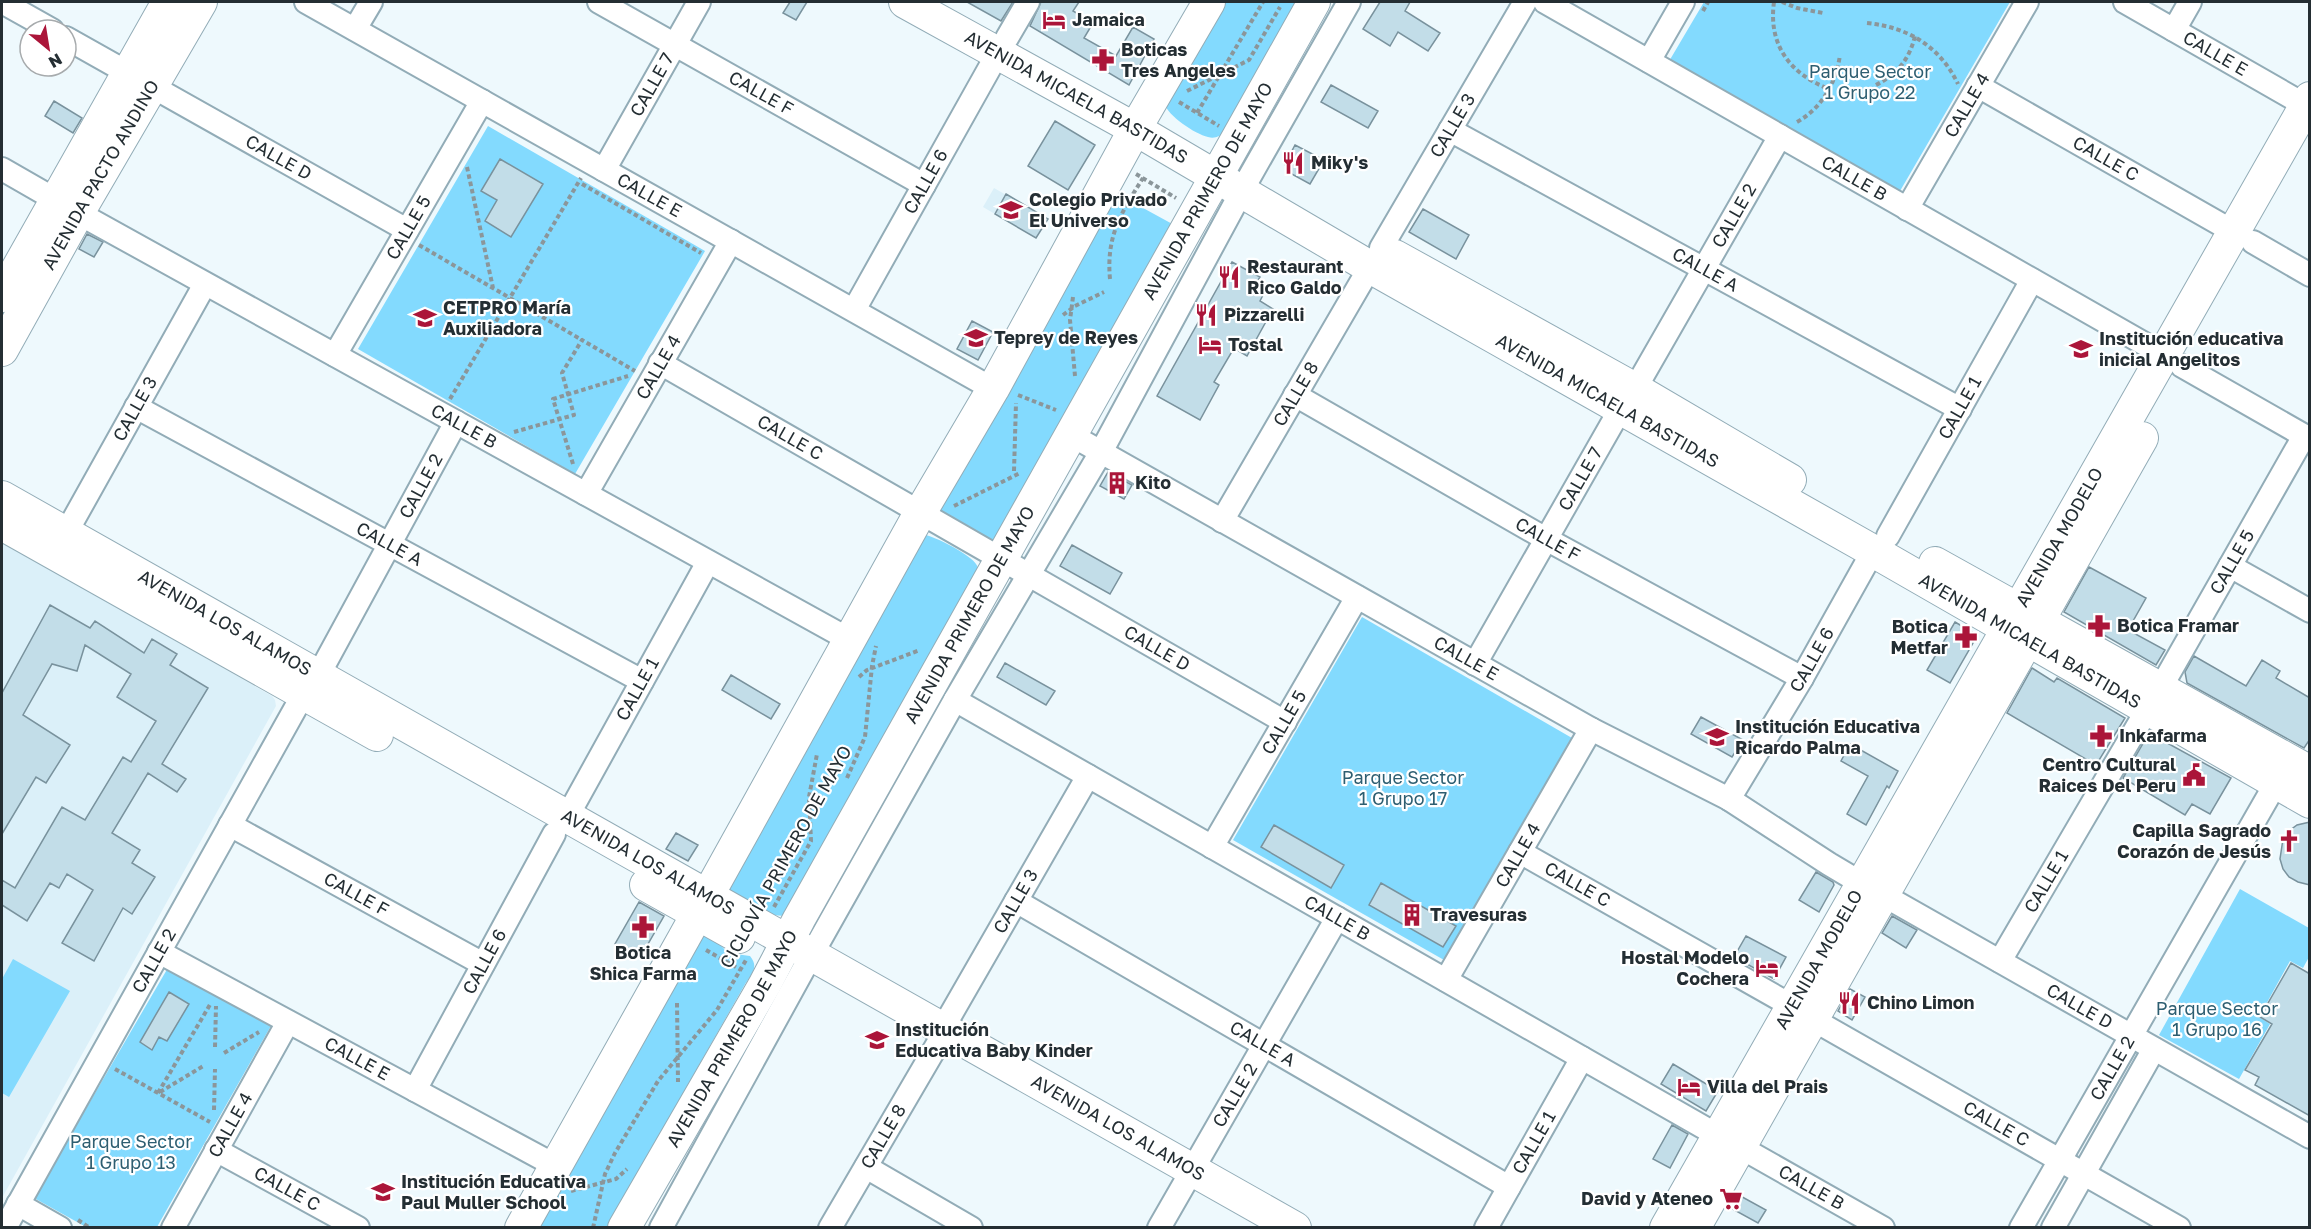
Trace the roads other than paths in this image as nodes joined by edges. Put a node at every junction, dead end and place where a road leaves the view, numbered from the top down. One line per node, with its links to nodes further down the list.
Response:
1 (2, 2): 20 (street)
2 (168, 2): 27 (street, AVENIDA PACTO ANDINO)
3 (201, 2): 27 (street, AVENIDA PACTO ANDINO)
4 (306, 2): 21 (street, CALLE E)
5 (371, 2): 21 (street)
6 (599, 2): 23 (street, CALLE F)
7 (699, 2): 23 (street, CALLE 7)
8 (905, 2): 25 (street, AVENIDA MICAELA BASTIDAS)
9 (942, 2): 25 (street, AVENIDA MICAELA BASTIDAS)
10 (1028, 2): 25 (street)
11 (1209, 2): 31 (street)
12 (1314, 2): 36 (street, AVENIDA PRIMERO DE MAYO)
13 (1349, 2): 36 (street, AVENIDA PRIMERO DE MAYO)
14 (1525, 2): 32 (street, CALLE 3)
15 (1545, 2): 26 (street, CALLE B)
16 (1683, 2): 26 (street)
17 (2027, 2): 28 (street, CALLE 4)
18 (2125, 2): 22 (street, CALLE E)
19 (2190, 2): 22 (street)
20 (31, 18)
21 (355, 29): 29 (street, CALLE E)
22 (2174, 30): 30 (street, CALLE E)
23 (675, 44): 35 (street, CALLE 7); 38 (street, CALLE F)
24 (78, 45): 27 (street)
25 (1003, 46): 31 (street, AVENIDA MICAELA BASTIDAS); 38 (street, CALLE 6)
26 (1649, 61): 33 (street, CALLE B)
27 (140, 80): 39 (street, AVENIDA PACTO ANDINO); 42 (street, CALLE D)
28 (1968, 85): 40 (street, CALLE 4); 41 (street, CALLE C)
29 (482, 101): 35 (street, CALLE E); 42 (street, CALLE 5)
30 (2307, 102): 41 (street, AVENIDA MODELO)
31 (1157, 118): 36 (street, AVENIDA MICAELA BASTIDAS); 55 (street)
32 (1450, 129): 44 (street, CALLE 3); 45 (street, CALLE A)
33 (1787, 130): 40 (street, CALLE B); 45 (street, CALLE 2)
34 (2310, 142): 41 (street, AVENIDA MODELO)
35 (597, 166): 43 (street, CALLE E)
36 (1234, 168): 44 (street, AVENIDA MICAELA BASTIDAS); 61 (street, AVENIDA PRIMERO DE MAYO); 63 (street, AVENIDA PRIMERO DE MAYO)
37 (2, 169): 39 (street, CALLE B)
38 (924, 185): 50 (street, CALLE 6)
39 (67, 207): 48 (street, CALLE B); 49 (street, AVENIDA PACTO ANDINO); 51 (street, AVENIDA PACTO ANDINO)
40 (1907, 208): 47 (street, CALLE B)
41 (2243, 237): 46 (street, CALLE C); 53 (street, AVENIDA MODELO)
42 (414, 241): 52 (street, CALLE 5)
43 (731, 241): 50 (street, CALLE E); 54 (street, CALLE 4)
44 (1375, 257): 56 (street, CALLE 8); 57 (street, AVENIDA MICAELA BASTIDAS)
45 (1704, 269): 57 (street, CALLE 2); 60 (street, CALLE A)
46 (2310, 275)
47 (2032, 280): 53 (street, CALLE B); 60 (street, CALLE 1)
48 (205, 284): 52 (street, CALLE B); 59 (street, CALLE 3)
49 (2, 296)
50 (854, 310): 55 (street, CALLE E)
51 (2, 350)
52 (335, 355): 58 (street, CALLE B)
53 (2173, 361): 62 (street, CALLE B); 79 (street, AVENIDA MODELO)
54 (648, 371): 64 (street, CALLE 4); 66 (street, CALLE C)
55 (1011, 390): 66 (street)
56 (1295, 395): 67 (street, CALLE 8); 70 (street, CALLE F)
57 (1628, 399): 70 (street, CALLE 7); 72 (street, AVENIDA MICAELA BASTIDAS)
58 (450, 406): 64 (street, CALLE B); 71 (street, CALLE 2)
59 (136, 407): 69 (street, CALLE 3); 71 (street, CALLE A)
60 (1960, 409): 72 (street, CALLE 1)
61 (1067, 418): 63 (street, CALLE E); 73 (street, AVENIDA PRIMERO DE MAYO)
62 (2307, 437): 75 (street, CALLE 5)
63 (1101, 452): 67 (street, CALLE E); 76 (street, AVENIDA PRIMERO DE MAYO)
64 (586, 494): 74 (street, CALLE B)
65 (2, 497): 69 (street, AVENIDA LOS ALAMOS)
66 (931, 519): 73 (street, CALLE C); 80 (street)
67 (1222, 521): 77 (street, CALLE E)
68 (2, 524): 84 (street, AVENIDA LOS ALAMOS)
69 (66, 533): 84 (street, AVENIDA LOS ALAMOS)
70 (1546, 538): 81 (street, CALLE 7); 82 (street, CALLE F)
71 (390, 544): 83 (street, CALLE A); 84 (street, CALLE 2)
72 (1881, 544): 79 (street, AVENIDA MICAELA BASTIDAS); 82 (street, CALLE 6)
73 (1001, 560): 76 (street, CALLE D); 102 (street, AVENIDA PRIMERO DE MAYO)
74 (708, 562): 80 (street, CALLE B); 83 (street, CALLE 1)
75 (2230, 566): 78 (street); 85 (street, CALLE 5)
76 (1028, 576): 86 (street, AVENIDA PRIMERO DE MAYO); 87 (street, CALLE D)
77 (1357, 597): 81 (street, CALLE E); 87 (street, CALLE 5)
78 (2310, 611)
79 (2023, 625): 85 (street, AVENIDA MICAELA BASTIDAS); 98 (street, AVENIDA MODELO)
80 (864, 640): 100 (street)
81 (1475, 664): 88 (street, CALLE E)
82 (1802, 678): 92 (street, CALLE 6)
83 (642, 681): 95 (street, CALLE 1)
84 (311, 685): 94 (street, CALLE 2); 95 (street, AVENIDA LOS ALAMOS)
85 (2154, 699): 89 (street, AVENIDA MICAELA BASTIDAS); 91 (street, AVENIDA MICAELA BASTIDAS); 104 (street, CALLE 1)
86 (955, 700): 90 (street, CALLE B); 102 (street, AVENIDA PRIMERO DE MAYO)
87 (1285, 722): 96 (street, CALLE 5)
88 (1591, 729): 92 (street, CALLE E); 97 (street, CALLE 4)
89 (2310, 772)
90 (1088, 776): 96 (street, CALLE B); 99 (street, CALLE 3)
91 (2276, 783): 93 (street, AVENIDA MICAELA BASTIDAS); 110 (street, CALLE 2)
92 (1729, 799): 98 (street, CALLE E)
93 (2310, 802)
94 (230, 825): 103 (street, CALLE 2); 105 (street, CALLE F)
95 (560, 825): 100 (street, AVENIDA LOS ALAMOS); 105 (street, CALLE 6)
96 (1212, 847): 101 (street, CALLE B)
97 (1520, 852): 106 (street, CALLE 4); 107 (street, CALLE C)
98 (1872, 889): 104 (street, CALLE D); 107 (street, AVENIDA MODELO)
99 (1016, 901): 109 (street, CALLE 3); 111 (street, CALLE A)
100 (697, 916): 102 (street, AVENIDA LOS ALAMOS); 122 (street)
101 (1337, 918): 106 (street, CALLE B); 111 (street, CALLE 2)
102 (776, 950): 109 (street, AVENIDA LOS ALAMOS); 130 (street, AVENIDA PRIMERO DE MAYO); 131 (street, AVENIDA PRIMERO DE MAYO)
103 (159, 952): 108 (street, CALLE E); 124 (street, CALLE 2)
104 (2000, 961): 110 (street, CALLE D)
105 (483, 964): 114 (street, CALLE 6)
106 (1446, 980): 113 (street, CALLE B)
107 (1802, 1013): 116 (street, AVENIDA MODELO); 118 (street, CALLE C)
108 (284, 1020): 114 (street, CALLE E); 117 (street, CALLE 4)
109 (940, 1036): 119 (street, CALLE 8); 121 (street, AVENIDA LOS ALAMOS)
110 (2131, 1036): 112 (street, CALLE D); 118 (street, CALLE 2)
111 (1264, 1045): 121 (street, CALLE 2); 123 (street, CALLE A)
112 (2154, 1049): 115 (street, CALLE D); 120 (street, CALLE 2)
113 (1582, 1058): 116 (street, CALLE B); 123 (street, CALLE 1)
114 (415, 1090): 122 (street, CALLE E)
115 (2310, 1137)
116 (1728, 1141): 138 (street, AVENIDA MODELO); 139 (street, AVENIDA MODELO); 140 (street, CALLE B)
117 (216, 1150): 127 (street, CALLE 4); 128 (street, CALLE C)
118 (2060, 1160): 120 (street, CALLE C); 141 (street, CALLE 2)
119 (866, 1167): 132 (street, CALLE 8); 133 (street)
120 (2084, 1174): 142 (street, CALLE 2); 143 (street, CALLE C)
121 (1188, 1178): 134 (street); 135 (street, AVENIDA LOS ALAMOS); 136 (street, AVENIDA LOS ALAMOS)
122 (561, 1180): 129 (street)
123 (1509, 1187): 137 (street, CALLE 1)
124 (18, 1204): 125 (street); 126 (street, CALLE 2)
125 (65, 1222)
126 (5, 1227)
127 (173, 1227)
128 (358, 1227)
129 (521, 1227)
130 (624, 1227)
131 (661, 1227)
132 (830, 1227)
133 (971, 1227)
134 (1159, 1227)
135 (1252, 1227)
136 (1295, 1227)
137 (1486, 1227)
138 (1666, 1227)
139 (1694, 1227)
140 (1883, 1227)
141 (2021, 1227)
142 (2053, 1227)
143 (2179, 1227)

